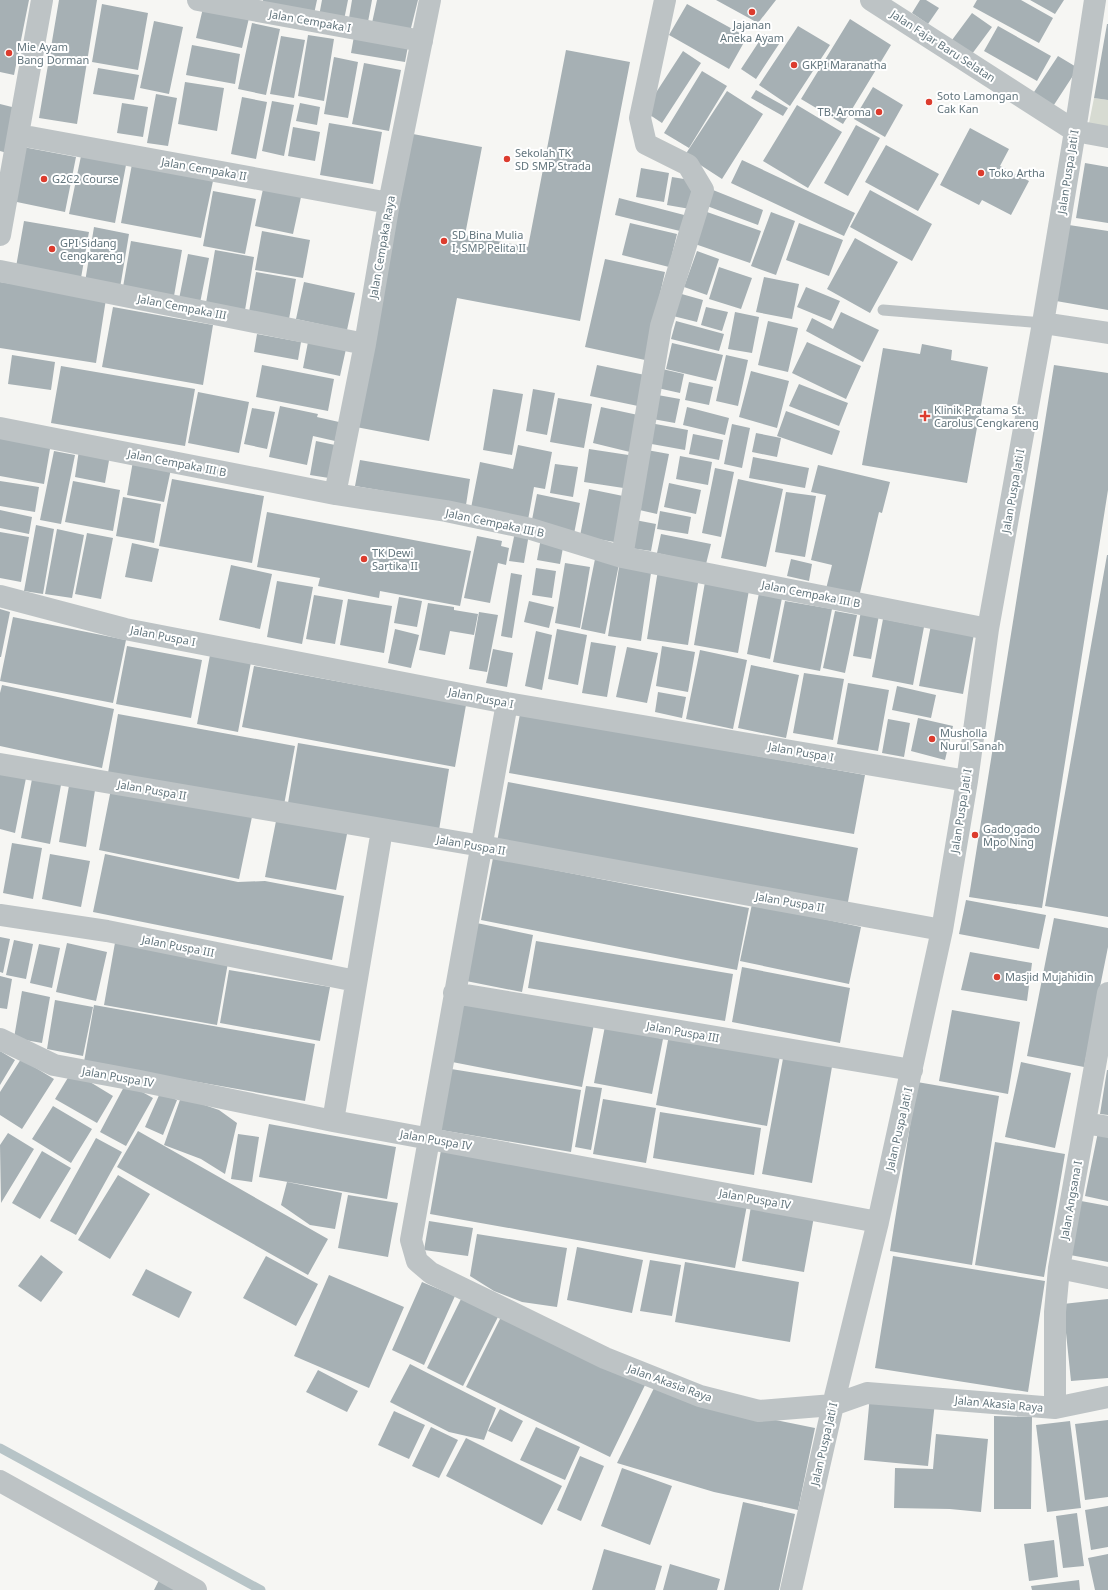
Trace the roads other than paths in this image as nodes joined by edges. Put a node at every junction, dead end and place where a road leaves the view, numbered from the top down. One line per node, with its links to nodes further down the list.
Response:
1 (42, 0): 9 (street)
2 (198, 0): 7 (street, Jalan Cempaka I)
3 (430, 0): 7 (street, Jalan Cempaka Raya)
4 (665, 0): 20 (street)
5 (871, 0): 8 (street, Jalan Fajar Baru Selatan)
6 (1095, 0): 8 (street, Jalan Puspa Jati I)
7 (422, 41): 11 (street, Jalan Cempaka Raya)
8 (1075, 131): 10 (street); 15 (street, Jalan Puspa Jati I)
9 (19, 135): 11 (street, Jalan Cempaka II); 12 (street)
10 (1108, 137)
11 (389, 203): 17 (street, Jalan Cempaka Raya)
12 (0, 235)
13 (0, 271): 17 (street, Jalan Cempaka III)
14 (883, 310): 15 (lane)
15 (1043, 323): 16 (street); 22 (street, Jalan Puspa Jati I)
16 (1108, 333)
17 (365, 344): 19 (street, Jalan Cempaka Raya)
18 (0, 428): 19 (street, Jalan Cempaka III B)
19 (335, 494): 20 (street, Jalan Cempaka III B)
20 (622, 557): 22 (street, Jalan Cempaka III B)
21 (0, 596): 23 (street, Jalan Puspa I)
22 (988, 628): 25 (street, Jalan Puspa Jati I)
23 (507, 703): 25 (street, Jalan Puspa I); 27 (street)
24 (0, 764): 26 (street, Jalan Puspa II)
25 (967, 781): 29 (street, Jalan Puspa Jati I)
26 (382, 830): 27 (street, Jalan Puspa II); 30 (street)
27 (482, 846): 29 (street, Jalan Puspa II); 31 (street)
28 (0, 915): 30 (street, Jalan Puspa III)
29 (942, 930): 34 (street, Jalan Puspa Jati I)
30 (356, 980): 35 (street)
31 (454, 993): 34 (street, Jalan Puspa III); 38 (street)
32 (1108, 993): 36 (street, Jalan Angsana I)
33 (0, 1039): 35 (street, Jalan Puspa IV)
34 (912, 1070): 39 (street, Jalan Puspa Jati I)
35 (333, 1121): 38 (street, Jalan Puspa IV)
36 (1085, 1122): 37 (street); 40 (street, Jalan Angsana I)
37 (1108, 1127)
38 (429, 1138): 39 (street, Jalan Puspa IV); 43 (street, Jalan Akasia Raya)
39 (878, 1222): 43 (street, Jalan Puspa Jati I)
40 (1059, 1268): 41 (street); 44 (street, Jalan Angsana I)
41 (1108, 1278)
42 (1108, 1397): 44 (street, Jalan Akasia Raya)
43 (833, 1405): 44 (street, Jalan Akasia Raya); 47 (street, Jalan Puspa Jati I)
44 (1055, 1408)
45 (0, 1481): 46 (street)
46 (196, 1590)
47 (791, 1590)

